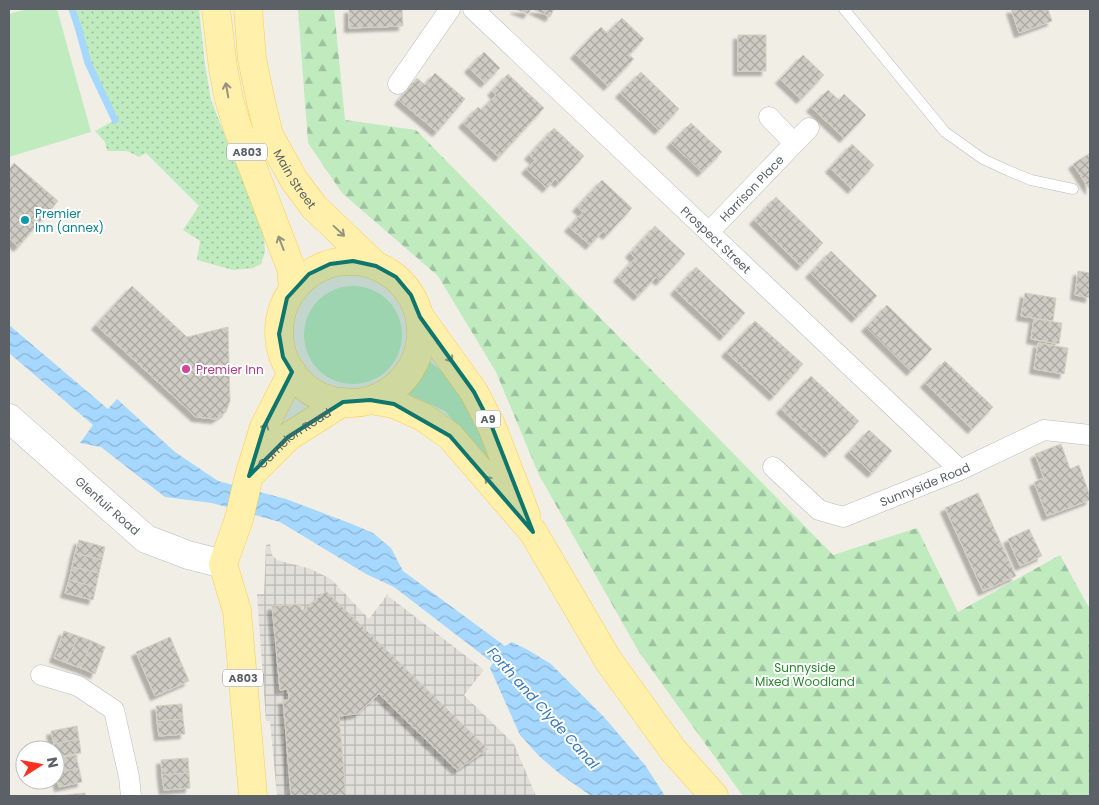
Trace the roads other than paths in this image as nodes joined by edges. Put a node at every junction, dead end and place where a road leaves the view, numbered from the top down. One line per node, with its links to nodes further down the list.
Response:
1 (216, 9): 13 (main road, A803, one-way to 1)
2 (248, 9): 12 (main road, Main Street / A803, one-way to 12)
3 (450, 9): 6 (street)
4 (474, 9): 11 (street, Prospect Street)
5 (844, 9): 10 (lane)
6 (398, 84)
7 (769, 117): 9 (street)
8 (809, 128): 9 (street, Harrison Place)
9 (794, 143): 11 (street, Harrison Place)
10 (1073, 189)
11 (709, 232): 21 (street, Prospect Street)
12 (376, 266): 13 (main road); 14 (main road)
13 (293, 290): 15 (main road)
14 (420, 317): 16 (main road); 23 (main road, A9, one-way to 23)
15 (292, 372): 17 (main road); 22 (main road, Camelon Road, one-way to 15)
16 (370, 400): 17 (main road); 23 (main road, A9, one-way to 16)
17 (343, 402): 22 (main road, Camelon Road)
18 (9, 418): 24 (main road, Glenfuir Road)
19 (1090, 434): 21 (street, Sunnyside Road)
20 (773, 467): 21 (street, Sunnyside Road)
21 (960, 470)
22 (249, 476): 24 (main road, Camelon Road)
23 (533, 532): 28 (main road, A9)
24 (223, 564): 27 (main road, A803)
25 (41, 675): 26 (street)
26 (131, 796)
27 (252, 796)
28 (714, 796)

